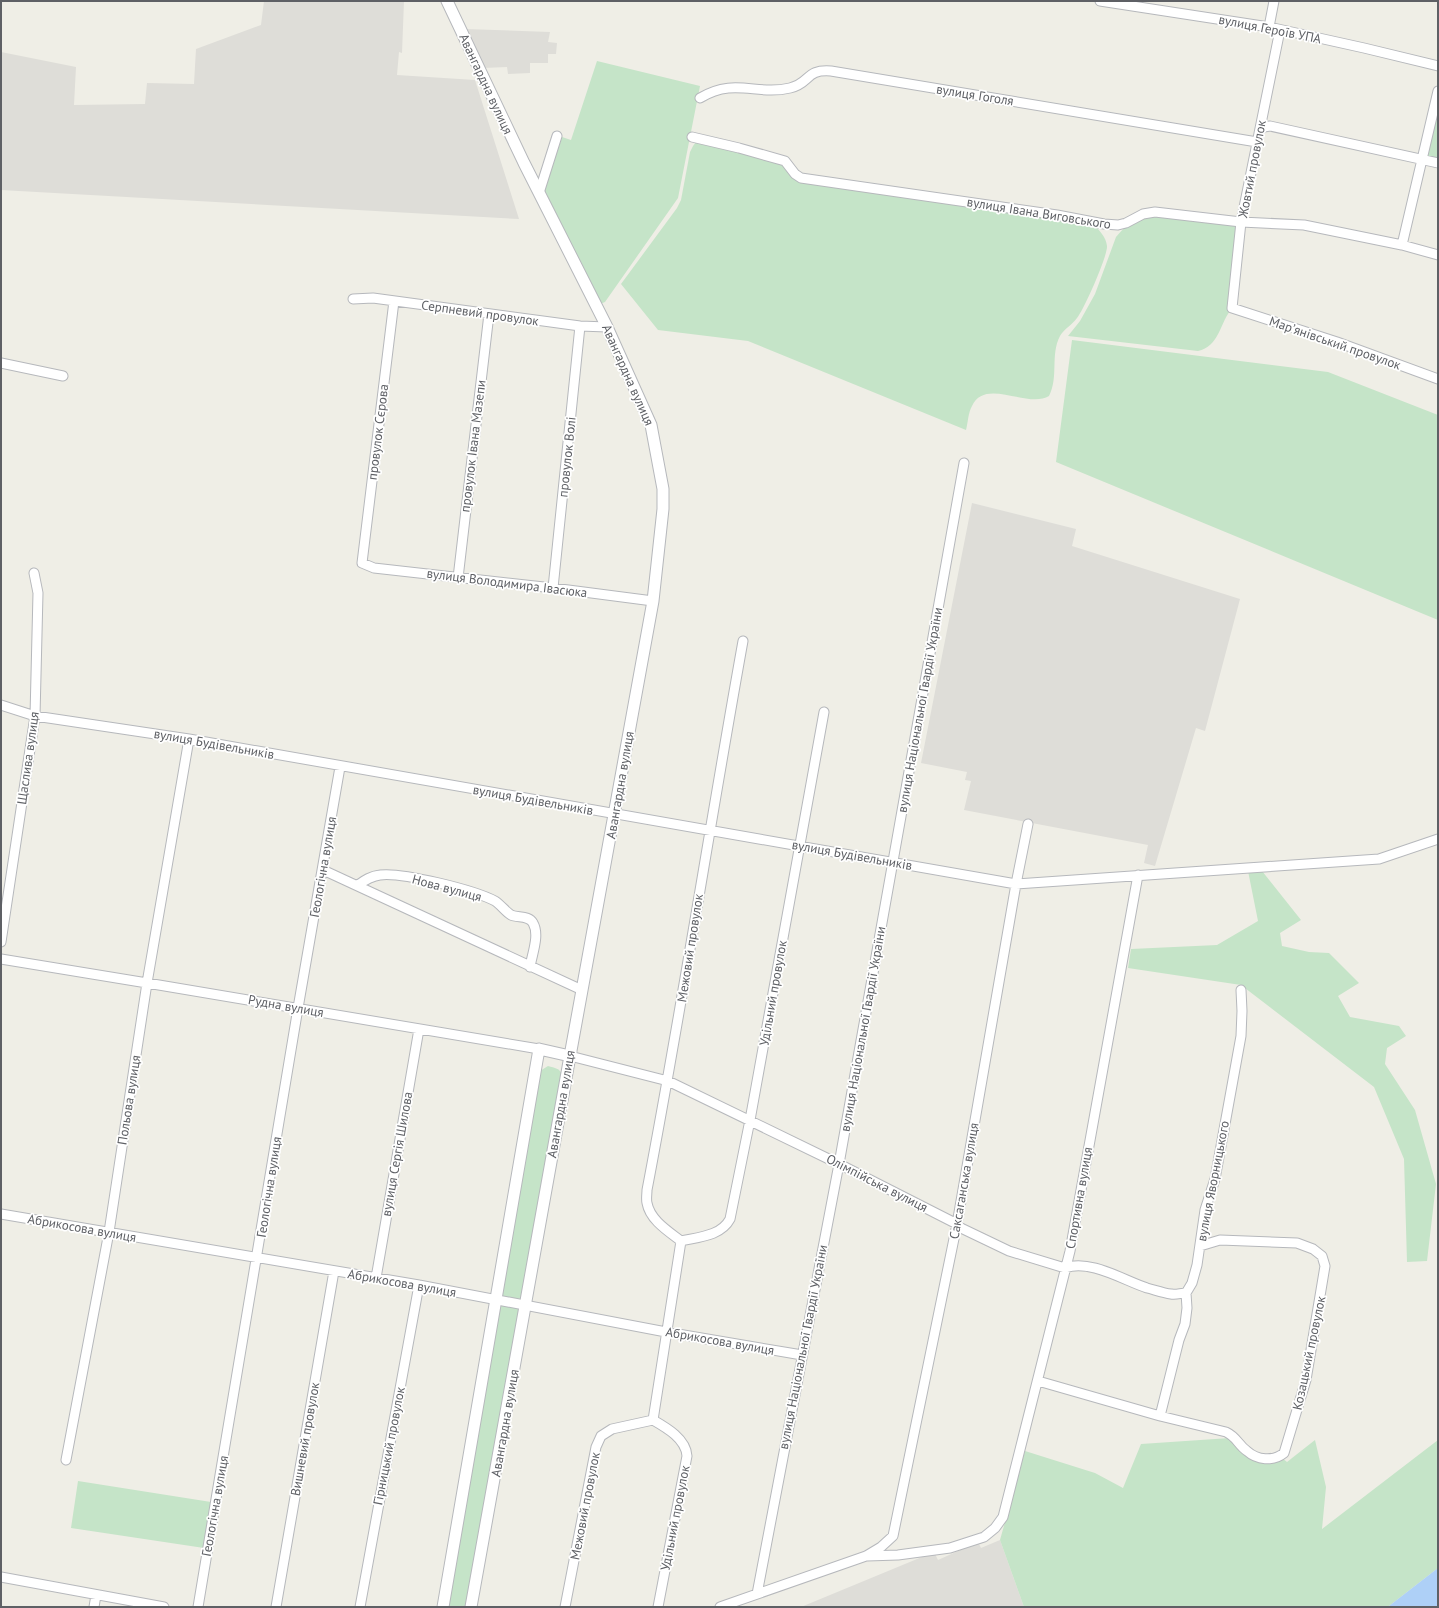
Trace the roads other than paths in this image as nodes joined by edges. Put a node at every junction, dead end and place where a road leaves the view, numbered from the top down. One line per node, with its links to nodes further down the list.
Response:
1 (447, 1): 15 (street, Авангардна вулиця)
2 (1100, 1): 4 (street, вулиця Героїв УПА)
3 (1274, 1): 4 (street)
4 (1269, 27): 5 (street, вулиця Героїв УПА)
5 (1280, 30): 6 (street, вулиця Героїв УПА); 9 (street, Жовтий провулок)
6 (1438, 66)
7 (1438, 91): 13 (street)
8 (700, 98): 12 (street, вулиця Гоголя)
9 (1260, 130): 12 (street, Жовтий провулок); 13 (street)
10 (557, 136): 15 (street)
11 (692, 138): 16 (street, вулиця Івана Виговського)
12 (1257, 142): 16 (street, Жовтий провулок)
13 (1422, 160): 14 (street); 17 (street)
14 (1438, 163)
15 (539, 193): 24 (street, Авангардна вулиця)
16 (1241, 222): 17 (street, вулиця Івана Виговського); 21 (street, Жовтий провулок)
17 (1402, 245): 18 (street, вулиця Івана Виговського)
18 (1438, 255)
19 (353, 298): 20 (street, Серпневий провулок)
20 (394, 301): 22 (street, Серпневий провулок); 29 (street, провулок Сєрова)
21 (1232, 308): 27 (street, Марʼянівський провулок)
22 (489, 314): 23 (street, Серпневий провулок); 31 (street, провулок Івана Мазепи)
23 (580, 326): 24 (street, Серпневий провулок); 32 (street, провулок Волі)
24 (607, 327): 33 (street, Авангардна вулиця)
25 (1, 363): 26 (street)
26 (63, 376)
27 (1438, 379)
28 (964, 463): 45 (street, вулиця Національної Гвардії України)
29 (362, 563): 31 (street, вулиця Володимира Івасюка)
30 (34, 573): 37 (street, Щаслива вулиця)
31 (458, 578): 32 (street, вулиця Володимира Івасюка)
32 (553, 588): 33 (street, вулиця Володимира Івасюка)
33 (653, 601): 40 (street, Авангардна вулиця)
34 (743, 641): 42 (street, Межовий провулок)
35 (1, 705): 37 (street, вулиця Будівельників)
36 (824, 712): 44 (street, Удільний провулок)
37 (35, 716): 38 (street, вулиця Будівельників); 50 (street, Щаслива вулиця)
38 (189, 739): 39 (street, вулиця Будівельників); 53 (street, Польова вулиця)
39 (340, 767): 40 (street, вулиця Будівельників); 46 (street, Геологічна вулиця)
40 (615, 814): 42 (street, вулиця Будівельників); 54 (street, Авангардна вулиця)
41 (1028, 824): 48 (street, Саксаганська вулиця)
42 (709, 831): 44 (street, вулиця Будівельників); 60 (street, Межовий провулок)
43 (1438, 839): 47 (street, вулиця Будівельників)
44 (800, 846): 45 (street, вулиця Будівельників); 61 (street, Удільний провулок)
45 (892, 863): 48 (street, вулиця Будівельників); 62 (street, вулиця Національної Гвардії України)
46 (323, 870): 49 (street); 56 (street, Геологічна вулиця)
47 (1138, 875): 48 (street, вулиця Будівельників); 69 (street, Спортивна вулиця)
48 (1016, 884): 64 (street, Саксаганська вулиця)
49 (358, 885): 52 (street); 52 (street, Нова вулиця)
50 (1, 942)
51 (1, 960): 53 (street, Рудна вулиця)
52 (530, 967): 54 (street)
53 (147, 983): 56 (street, Рудна вулиця); 65 (street, Польова вулиця)
54 (582, 990): 59 (street, Авангардна вулиця)
55 (1241, 990): 67 (street, вулиця Яворницького)
56 (298, 1008): 57 (street, Рудна вулиця); 68 (street, Геологічна вулиця)
57 (419, 1029): 58 (street, Рудна вулиця); 71 (street, вулиця Сергія Шилова)
58 (539, 1049): 59 (street, Рудна вулиця); 74 (street)
59 (570, 1056): 60 (street, Олімпійська вулиця); 75 (street, Авангардна вулиця)
60 (668, 1081): 61 (street, Олімпійська вулиця); 66 (street, Межовий провулок)
61 (750, 1120): 62 (street, Олімпійська вулиця); 66 (street, Удільний провулок)
62 (839, 1164): 64 (street, Олімпійська вулиця); 77 (street, вулиця Національної Гвардії України)
63 (1, 1214): 65 (street, Абрикосова вулиця)
64 (957, 1224): 69 (street, Олімпійська вулиця); 82 (street, Саксаганська вулиця)
65 (109, 1232): 68 (street, Абрикосова вулиця); 81 (street, Польова вулиця)
66 (681, 1241): 76 (street)
67 (1200, 1246): 73 (street, вулиця Яворницького); 79 (street, Козацький провулок)
68 (257, 1257): 70 (street, Абрикосова вулиця); 88 (street, Геологічна вулиця)
69 (1065, 1268): 73 (street, Олімпійська вулиця); 78 (street, Спортивна вулиця)
70 (334, 1271): 71 (street, Абрикосова вулиця); 89 (street, Вишневий провулок)
71 (376, 1278): 72 (street, Абрикосова вулиця)
72 (419, 1285): 74 (street, Абрикосова вулиця); 90 (street, Гірницький провулок)
73 (1186, 1294): 79 (street, вулиця Яворницького)
74 (495, 1299): 75 (street, Абрикосова вулиця); 91 (street)
75 (526, 1305): 76 (street, Абрикосова вулиця); 92 (street, Авангардна вулиця)
76 (666, 1332): 77 (street, Абрикосова вулиця); 80 (street)
77 (802, 1355): 84 (street, вулиця Національної Гвардії України)
78 (1038, 1381): 79 (street, Козацький провулок); 82 (street, Спортивна вулиця)
79 (1160, 1416)
80 (653, 1420): 93 (street, Межовий провулок); 94 (street, Удільний провулок)
81 (66, 1460)
82 (866, 1556): 84 (street)
83 (1, 1577): 85 (street)
84 (757, 1594): 95 (street)
85 (96, 1595): 86 (street); 87 (street)
86 (94, 1607)
87 (164, 1607)
88 (198, 1607)
89 (276, 1607)
90 (360, 1607)
91 (443, 1607)
92 (471, 1607)
93 (565, 1607)
94 (658, 1607)
95 (720, 1607)

